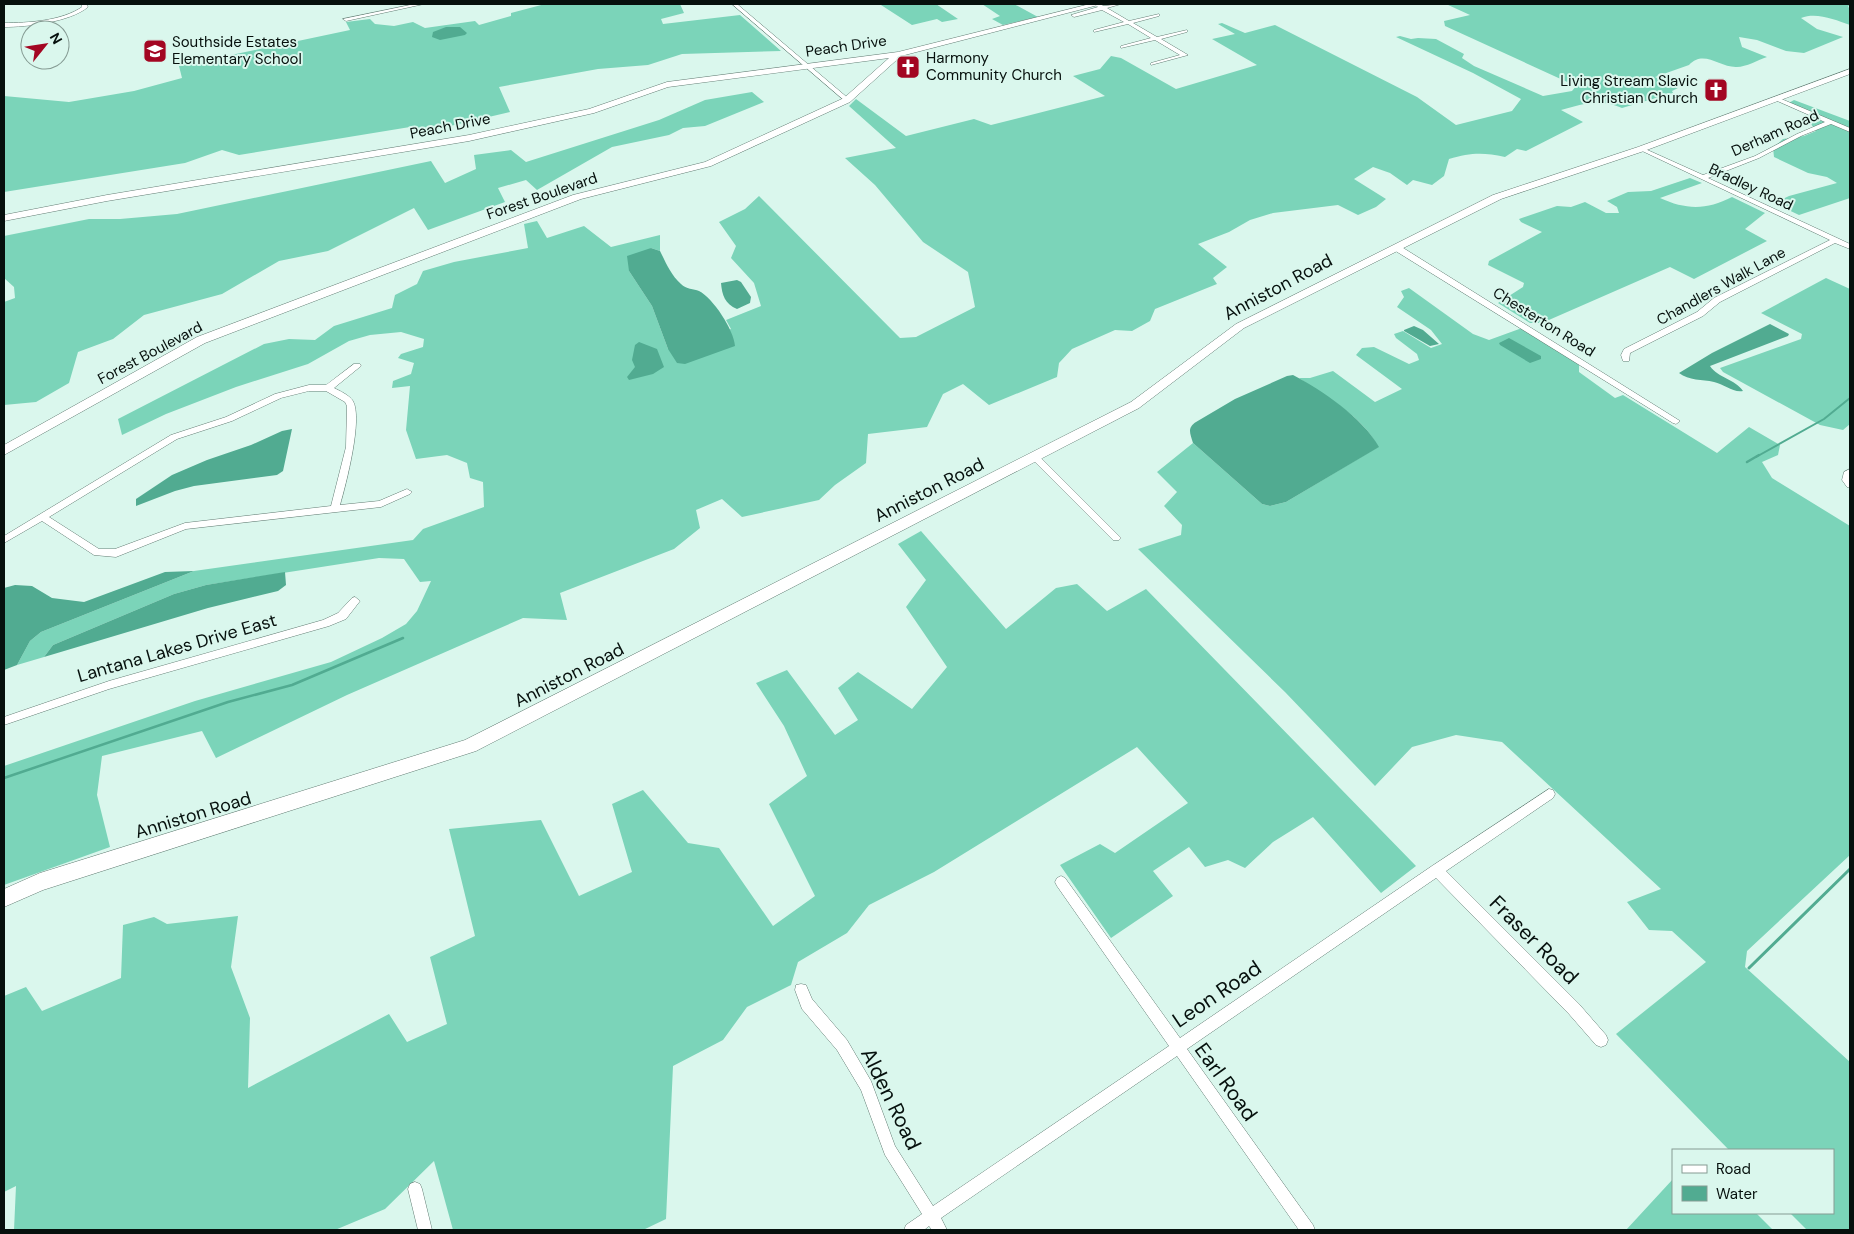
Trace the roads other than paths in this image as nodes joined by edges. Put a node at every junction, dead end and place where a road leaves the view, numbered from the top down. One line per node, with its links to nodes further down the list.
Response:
1 (84, 4): 11 (street)
2 (421, 4): 5 (street)
3 (734, 4): 18 (street)
4 (1119, 4): 6 (street)
5 (409, 5): 9 (street)
6 (1099, 5): 7 (street); 10 (street); 16 (street, Forest Boulevard)
7 (1074, 15)
8 (1157, 15): 10 (street)
9 (346, 19)
10 (1128, 23): 12 (street); 14 (street)
11 (4, 25)
12 (1096, 31)
13 (1184, 31): 14 (street)
14 (1156, 38): 15 (street); 17 (street)
15 (1123, 47)
16 (898, 54): 18 (street, Peach Drive); 21 (street, Forest Boulevard)
17 (1153, 64)
18 (808, 67): 21 (street); 26 (street, Peach Drive)
19 (1850, 71): 20 (street, Anniston Road)
20 (1776, 99): 22 (street); 24 (street, Anniston Road)
21 (847, 100): 34 (street, Forest Boulevard)
22 (1830, 122): 23 (street); 25 (street, Derham Road)
23 (1850, 130)
24 (1641, 149): 25 (street, Bradley Road); 29 (street, Anniston Road)
25 (1702, 178): 27 (street, Bradley Road)
26 (4, 218)
27 (1835, 240): 28 (street, Bradley Road); 30 (street, Chandlers Walk Lane)
28 (1850, 247)
29 (1397, 248): 33 (street, Chesterton Road); 35 (street, Anniston Road)
30 (1626, 358)
31 (357, 366): 32 (street)
32 (328, 388): 37 (street); 38 (street)
33 (1676, 421)
34 (4, 451)
35 (1035, 457): 39 (street); 46 (street, Anniston Road)
36 (407, 492): 37 (street)
37 (334, 509): 38 (street)
38 (43, 517): 40 (street)
39 (1116, 538)
40 (4, 540)
41 (355, 601): 42 (street, Lantana Lakes Drive East)
42 (4, 721)
43 (1548, 794): 44 (street, Leon Road)
44 (1436, 870): 48 (street, Fraser Road); 49 (street, Leon Road)
45 (1061, 882): 49 (street, Earl Road)
46 (4, 898)
47 (801, 990): 51 (street, Alden Road)
48 (1601, 1040)
49 (1177, 1047): 51 (street, Leon Road); 55 (street, Earl Road)
50 (416, 1189): 52 (street)
51 (931, 1216): 53 (street, Leon Road); 54 (street, Alden Road)
52 (425, 1230)
53 (911, 1230)
54 (940, 1230)
55 (1308, 1230)

